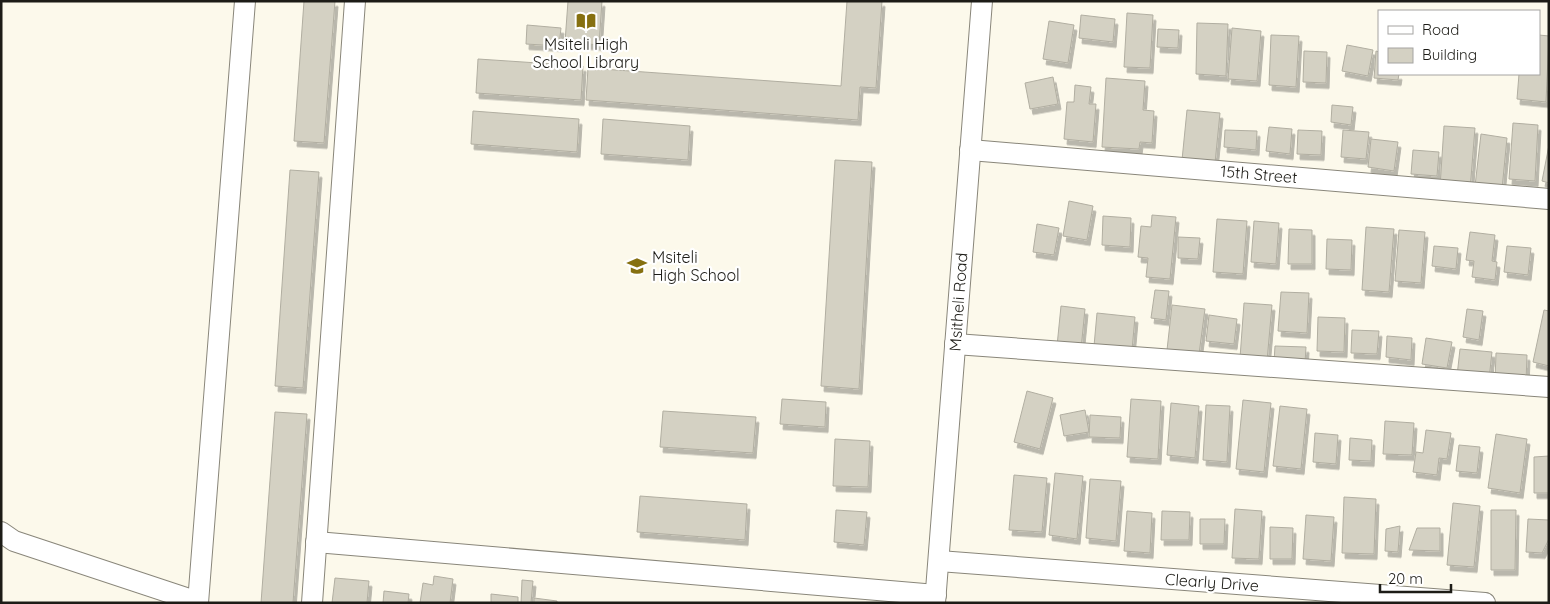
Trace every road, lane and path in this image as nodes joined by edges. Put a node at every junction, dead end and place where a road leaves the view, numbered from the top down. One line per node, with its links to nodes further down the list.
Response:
1 (245, 1): 12 (street)
2 (355, 1): 9 (street)
3 (982, 1): 4 (street, Msitheli Road)
4 (970, 150): 5 (street, 15th Street); 6 (street, Msitheli Road)
5 (1549, 199)
6 (955, 344): 7 (street); 10 (street, Msitheli Road)
7 (1549, 387)
8 (1, 532): 12 (street)
9 (316, 542): 11 (street); 13 (street)
10 (939, 561): 11 (street, Msitheli Road); 14 (street, Clearly Drive)
11 (935, 599)
12 (198, 603)
13 (312, 603)
14 (1485, 603)

